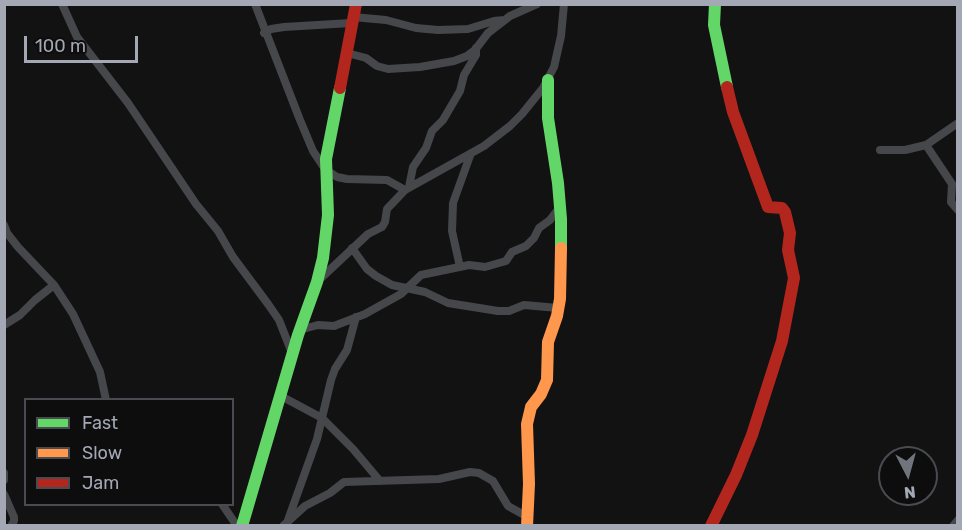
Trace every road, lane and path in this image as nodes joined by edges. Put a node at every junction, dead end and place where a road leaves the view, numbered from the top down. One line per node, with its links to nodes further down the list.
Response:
1 (62, 4): 30 (street)
2 (255, 4): 8 (street)
3 (537, 4): 7 (street)
4 (564, 4): 11 (street)
5 (715, 4): 45 (street)
6 (354, 15): 7 (street); 8 (street); 10 (street)
7 (505, 20): 9 (street)
8 (264, 33): 16 (street)
9 (476, 48): 10 (street); 17 (street)
10 (346, 53): 16 (street)
11 (548, 80): 15 (street); 18 (street)
12 (957, 123): 13 (street)
13 (926, 146): 14 (street); 19 (street)
14 (880, 150)
15 (471, 153): 17 (street); 22 (street)
16 (325, 169): 17 (street); 23 (street)
17 (407, 188): 21 (street)
18 (560, 207): 22 (street); 26 (street)
19 (957, 210)
20 (4, 225): 24 (street)
21 (352, 248): 23 (street); 25 (street)
22 (460, 267): 25 (street)
23 (317, 282): 29 (street)
24 (54, 285): 28 (street); 32 (street)
25 (409, 288): 26 (street); 27 (street)
26 (558, 308): 40 (street)
27 (356, 317): 29 (street); 33 (street)
28 (4, 326)
29 (299, 330): 30 (street)
30 (292, 353): 31 (street)
31 (279, 395): 33 (street); 44 (street)
32 (106, 398)
33 (322, 418): 36 (street); 41 (street)
34 (4, 473): 35 (street)
35 (4, 480)
36 (380, 481): 40 (street); 41 (street)
37 (4, 494): 42 (street)
38 (223, 506): 43 (street)
39 (957, 520): 46 (street)
40 (526, 521)
41 (285, 523)
42 (11, 525)
43 (237, 525)
44 (242, 525)
45 (711, 525)
46 (953, 525)

